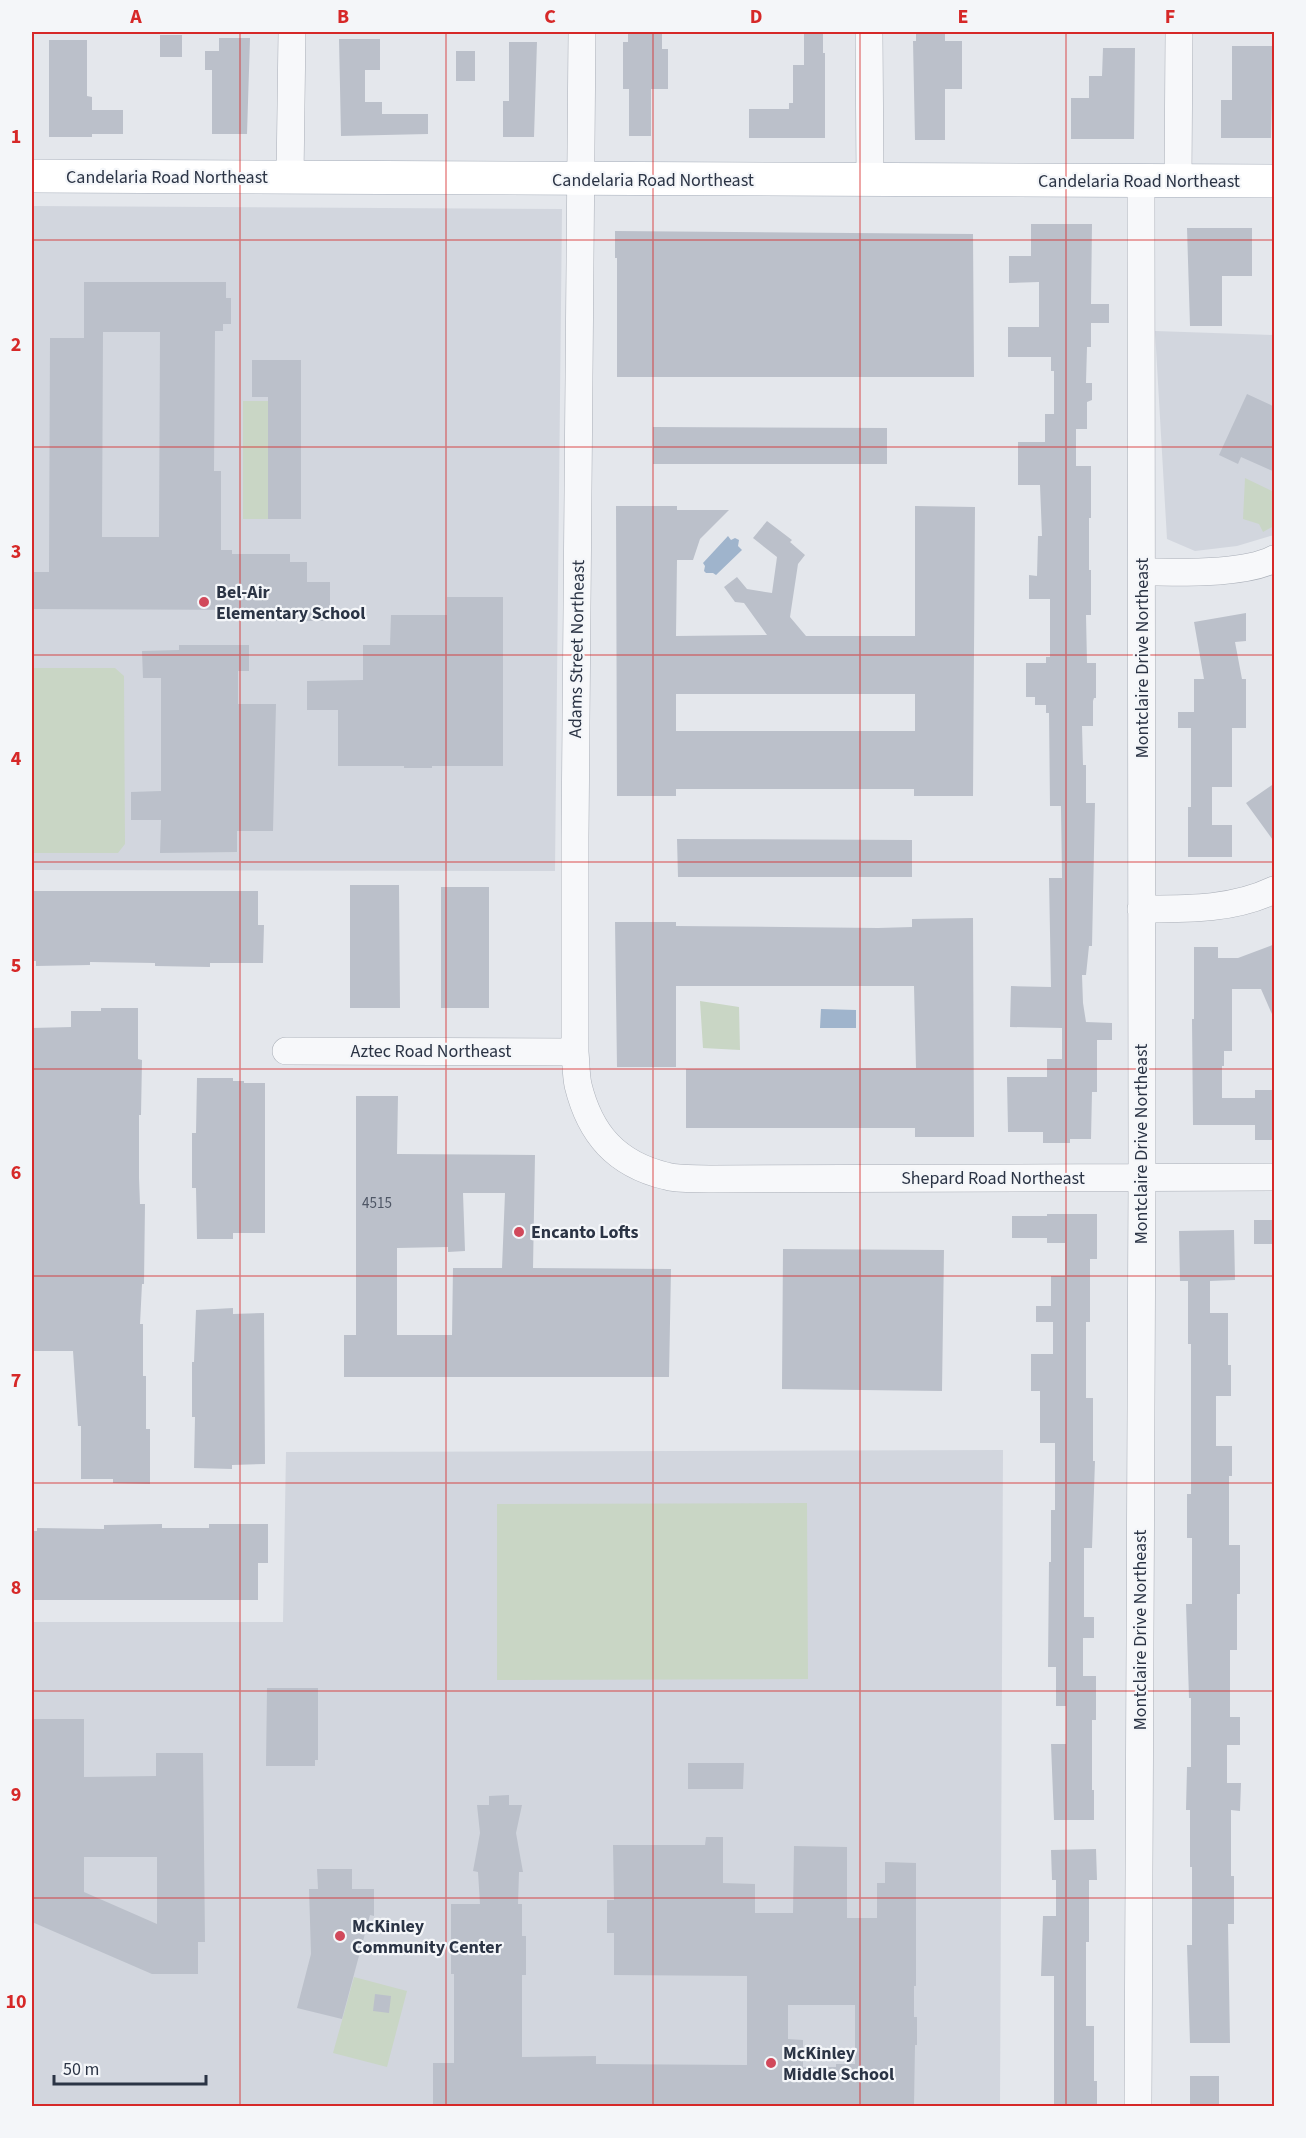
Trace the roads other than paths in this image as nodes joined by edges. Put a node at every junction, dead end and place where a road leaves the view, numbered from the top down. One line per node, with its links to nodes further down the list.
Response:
1 (292, 32): 6 (street)
2 (582, 32): 7 (street, Adams Street Northeast)
3 (869, 32): 8 (street)
4 (1179, 32): 10 (street)
5 (32, 176): 6 (main road, Candelaria Road Northeast)
6 (290, 178): 7 (main road, Candelaria Road Northeast)
7 (582, 179): 8 (main road, Candelaria Road Northeast); 17 (street, Adams Street Northeast)
8 (870, 180): 9 (main road, Candelaria Road Northeast)
9 (1141, 181): 10 (main road, Candelaria Road Northeast); 13 (street, Montclaire Drive Northeast)
10 (1179, 181): 11 (main road, Candelaria Road Northeast)
11 (1275, 181)
12 (1275, 559): 13 (street)
13 (1142, 572): 15 (street, Montclaire Drive Northeast)
14 (1275, 890): 15 (street)
15 (1141, 909): 18 (street, Montclaire Drive Northeast)
16 (286, 1051): 17 (street, Aztec Road Northeast)
17 (575, 1052): 20 (street, Adams Street Northeast)
18 (1142, 1177): 19 (street, Shepard Road Northeast); 20 (street, Shepard Road Northeast); 21 (street, Montclaire Drive Northeast)
19 (1275, 1177)
20 (712, 1179)
21 (1138, 2106)

